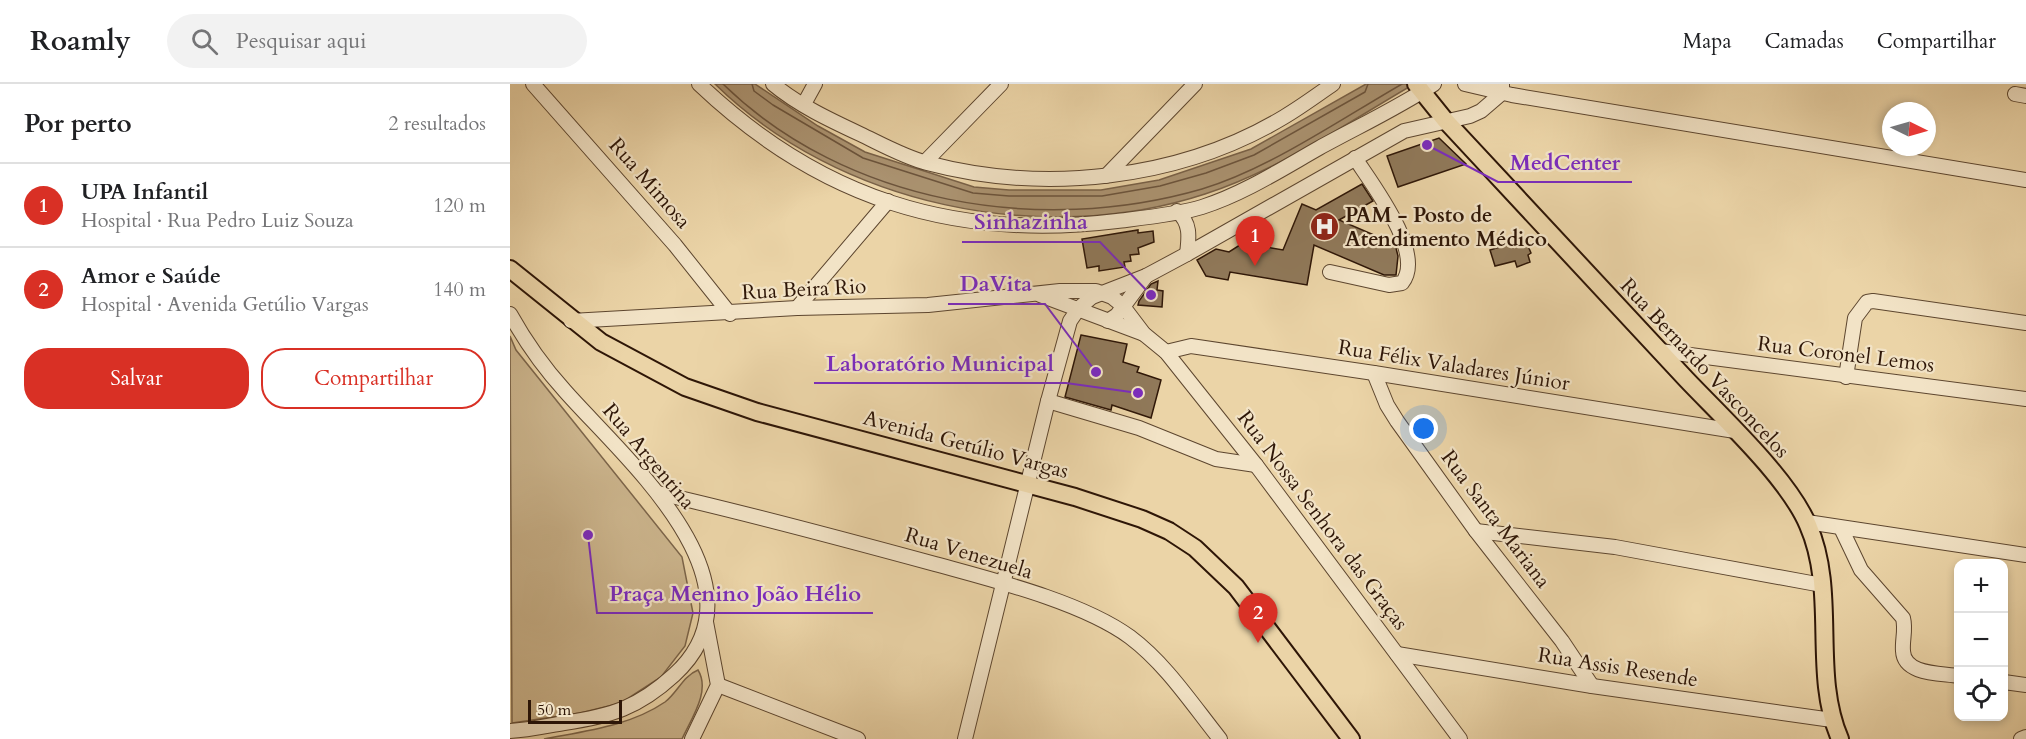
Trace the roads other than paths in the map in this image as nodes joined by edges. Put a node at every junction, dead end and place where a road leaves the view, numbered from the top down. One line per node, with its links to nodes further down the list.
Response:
1 (533, 84): 31 (street, Rua Mimosa)
2 (699, 84): 17 (street)
3 (815, 84): 11 (street)
4 (1001, 84): 14 (street)
5 (1195, 84): 15 (street)
6 (1333, 84): 15 (street)
7 (1465, 84): 10 (street)
8 (780, 86): 11 (street)
9 (1423, 87): 12 (main road, Rua Bernardo Vasconcelos); 18 (street)
10 (1502, 88): 12 (street, Rua Beira Rio); 16 (street)
11 (804, 104): 14 (street)
12 (1445, 120): 13 (street, Rua Beira Rio); 36 (main road, Rua Bernardo Vasconcelos)
13 (1354, 158): 20 (street, Rua Beira Rio); 23 (street)
14 (925, 162): 15 (street)
15 (1106, 176)
16 (2026, 180)
17 (888, 201): 19 (street); 28 (street)
18 (1201, 208): 19 (street); 20 (street)
19 (1177, 211): 21 (street)
20 (1206, 242): 21 (street, Rua Beira Rio)
21 (1187, 255): 24 (street, Rua Beira Rio)
22 (511, 272): 33 (main road, Avenida Getúlio Vargas)
23 (1330, 272)
24 (1146, 276): 25 (street, Rua Beira Rio); 27 (street, Rua Beira Rio)
25 (1104, 293): 26 (street, Rua Beira Rio); 27 (street, Rua Beira Rio); 29 (street, Rua Beira Rio); 32 (street)
26 (1038, 294): 28 (street, Rua Beira Rio); 29 (street, Rua Beira Rio)
27 (1122, 305): 32 (street, Rua Beira Rio); 35 (street, Rua Nossa Senhora das Graças)
28 (797, 308): 31 (street, Rua Beira Rio)
29 (1079, 308): 32 (street, Rua Beira Rio); 41 (street)
30 (510, 314): 45 (street, Rua Argentina)
31 (730, 314): 33 (street, Rua Beira Rio)
32 (1102, 318): 35 (street, Rua Nossa Senhora das Graças)
33 (571, 321): 44 (main road, Avenida Getúlio Vargas)
34 (2026, 323): 39 (street)
35 (1144, 334): 37 (street, Rua Nossa Senhora das Graças)
36 (1660, 351): 39 (street, Rua Coronel Lemos); 42 (main road, Rua Bernardo Vasconcelos)
37 (1166, 352): 38 (street, Rua Félix Valadares Júnior); 43 (street, Rua Nossa Senhora das Graças)
38 (1374, 373): 42 (street, Rua Félix Valadares Júnior); 48 (street, Rua Santa Mariana)
39 (1846, 377): 40 (street, Rua Coronel Lemos)
40 (2026, 399)
41 (1048, 401): 43 (street); 44 (street)
42 (1735, 431): 46 (main road, Rua Bernardo Vasconcelos)
43 (1256, 465): 53 (street, Rua Nossa Senhora das Graças)
44 (1028, 483): 50 (street); 66 (main road, Avenida Getúlio Vargas)
45 (658, 493): 50 (street, Rua Venezuela); 52 (street, Rua Argentina)
46 (1807, 522): 47 (street); 51 (main road, Rua Bernardo Vasconcelos)
47 (1841, 528): 49 (street); 54 (street)
48 (1476, 531): 51 (street); 58 (street, Rua Santa Mariana)
49 (2026, 555)
50 (1003, 583): 64 (street); 65 (street, Rua Venezuela)
51 (1822, 585): 59 (main road, Rua Bernardo Vasconcelos)
52 (705, 618): 56 (street); 60 (street, Rua Argentina)
53 (1397, 654): 58 (street, Rua Assis Resende); 67 (street, Rua Nossa Senhora das Graças)
54 (1954, 675)
55 (2008, 683): 57 (street)
56 (718, 685): 62 (street); 63 (street)
57 (2026, 685)
58 (1592, 686): 59 (street, Rua Assis Resende)
59 (1832, 720): 68 (main road, Rua Bernardo Vasconcelos)
60 (510, 731)
61 (2026, 737): 69 (street)
62 (692, 739)
63 (858, 739)
64 (965, 739)
65 (1220, 739)
66 (1351, 739)
67 (1460, 739)
68 (1840, 739)
69 (2021, 739)

